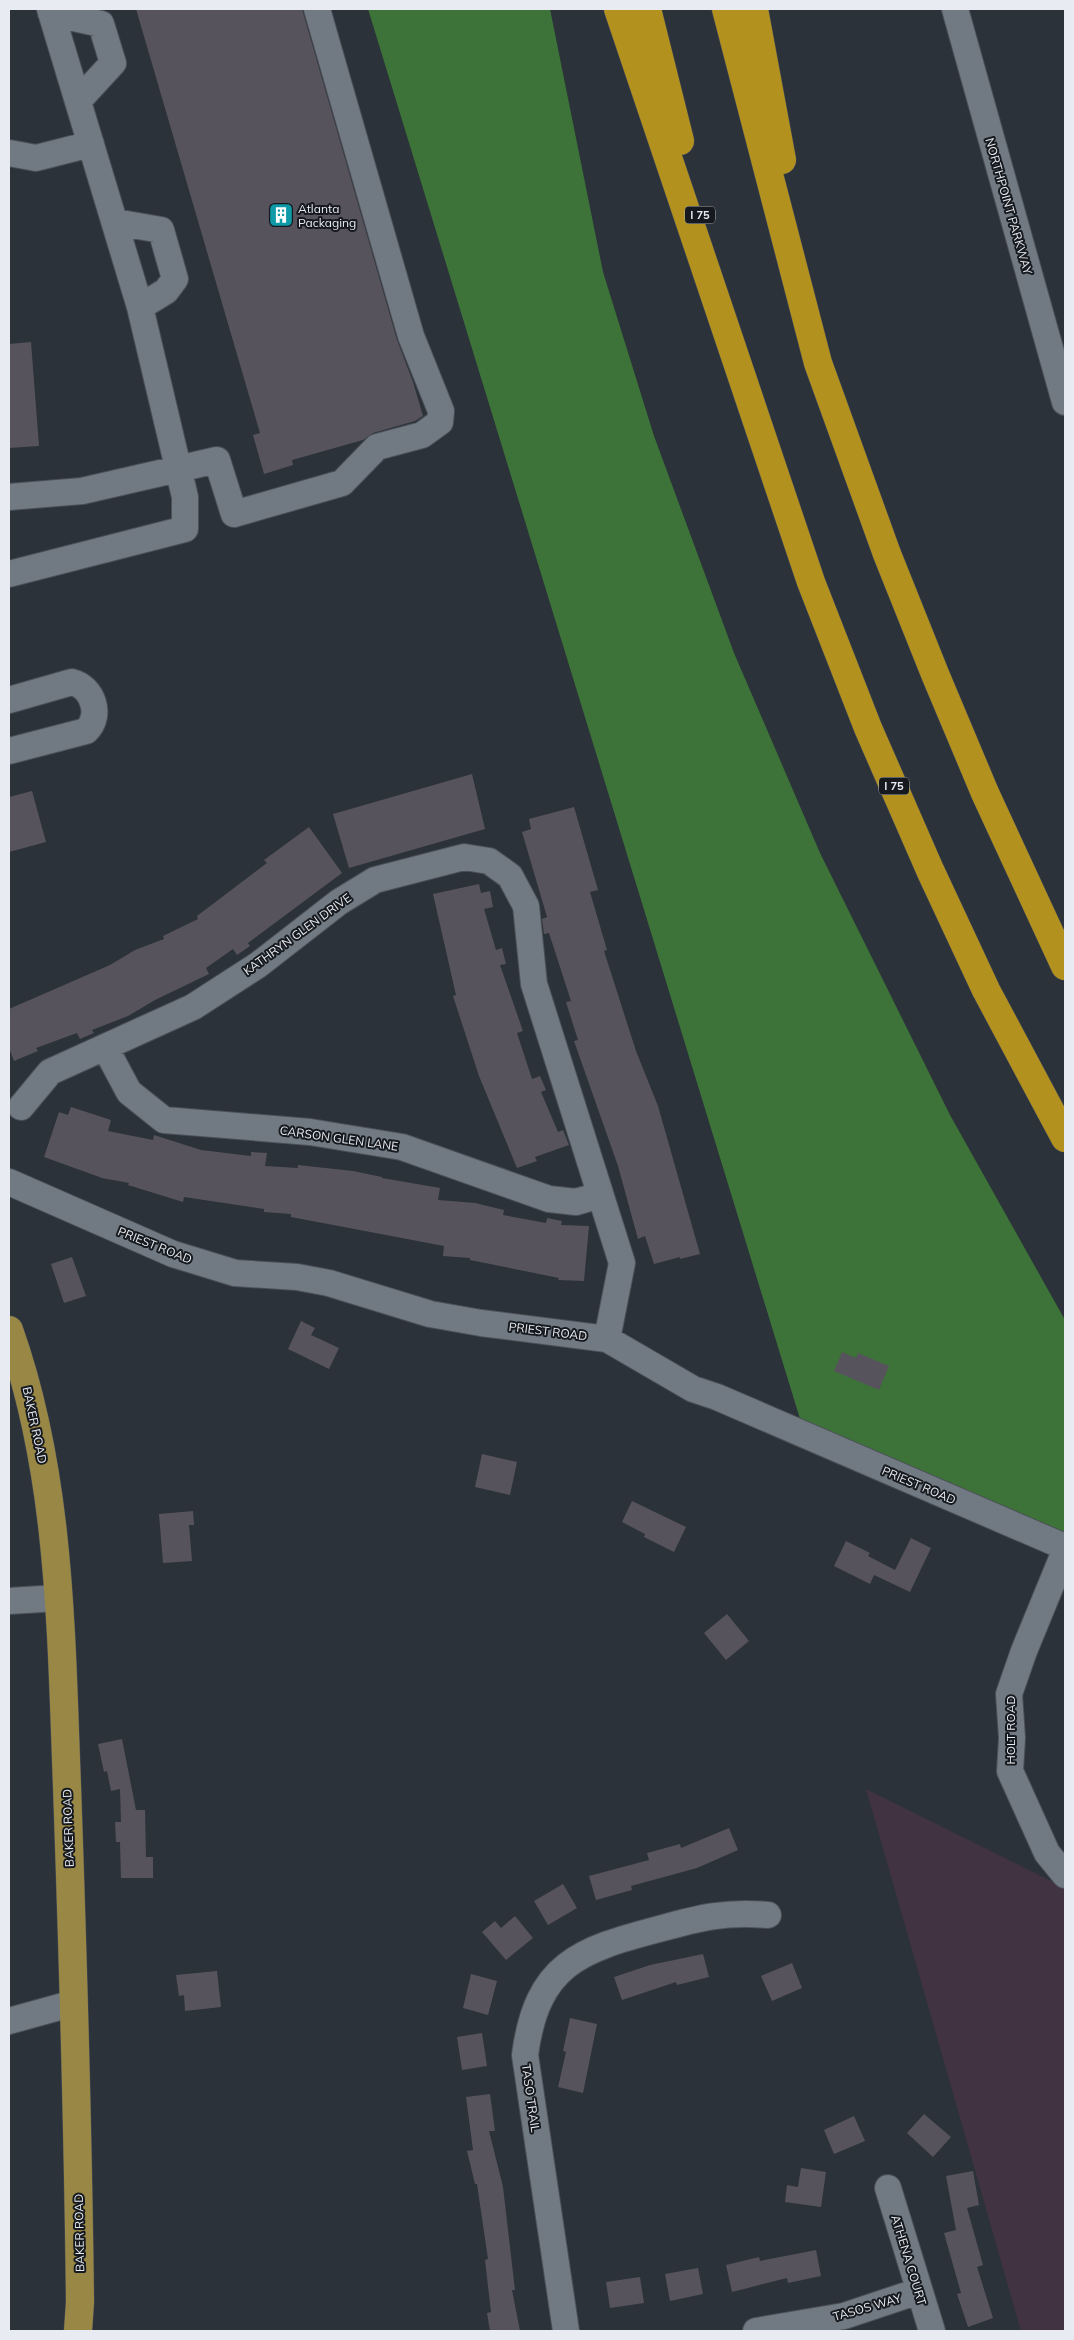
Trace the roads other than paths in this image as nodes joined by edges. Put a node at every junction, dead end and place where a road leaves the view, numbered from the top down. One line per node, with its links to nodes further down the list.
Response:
1 (317, 9): 16 (street)
2 (618, 9): 15 (highway)
3 (647, 9): 15 (highway, I 75)
4 (726, 9): 13 (highway)
5 (754, 9): 13 (highway)
6 (955, 9): 14 (street, NORTHPOINT PARKWAY)
7 (51, 11): 8 (street); 8 (street)
8 (78, 101): 9 (street)
9 (91, 144): 10 (street); 11 (street)
10 (9, 153)
11 (115, 222): 12 (street); 12 (street)
12 (140, 307): 16 (street)
13 (818, 363): 21 (highway)
14 (1065, 402)
15 (755, 420): 24 (highway, I 75)
16 (177, 471): 17 (street); 18 (street)
17 (9, 497)
18 (9, 574)
19 (9, 700): 20 (street)
20 (9, 751)
21 (1065, 966)
22 (105, 1047): 23 (street, KATHRYN GLEN DRIVE); 26 (street, CARSON GLEN LANE); 26 (street, KATHRYN GLEN DRIVE)
23 (21, 1107)
24 (1065, 1138)
25 (9, 1182): 28 (street, PRIEST ROAD)
26 (600, 1195): 28 (street, KATHRYN GLEN DRIVE)
27 (9, 1330): 30 (main road, BAKER ROAD)
28 (607, 1338): 29 (street, PRIEST ROAD)
29 (1065, 1549): 32 (street, HOLT ROAD)
30 (58, 1598): 31 (street); 34 (main road, BAKER ROAD)
31 (9, 1601)
32 (1065, 1875)
33 (768, 1916): 39 (street, TASO TRAIL)
34 (74, 2003): 35 (street); 38 (main road, BAKER ROAD)
35 (9, 2021)
36 (888, 2188): 37 (street, ATHENA COURT)
37 (919, 2291): 40 (street, TASOS WAY); 41 (street, ATHENA COURT)
38 (78, 2331)
39 (566, 2331)
40 (756, 2331)
41 (932, 2331)

